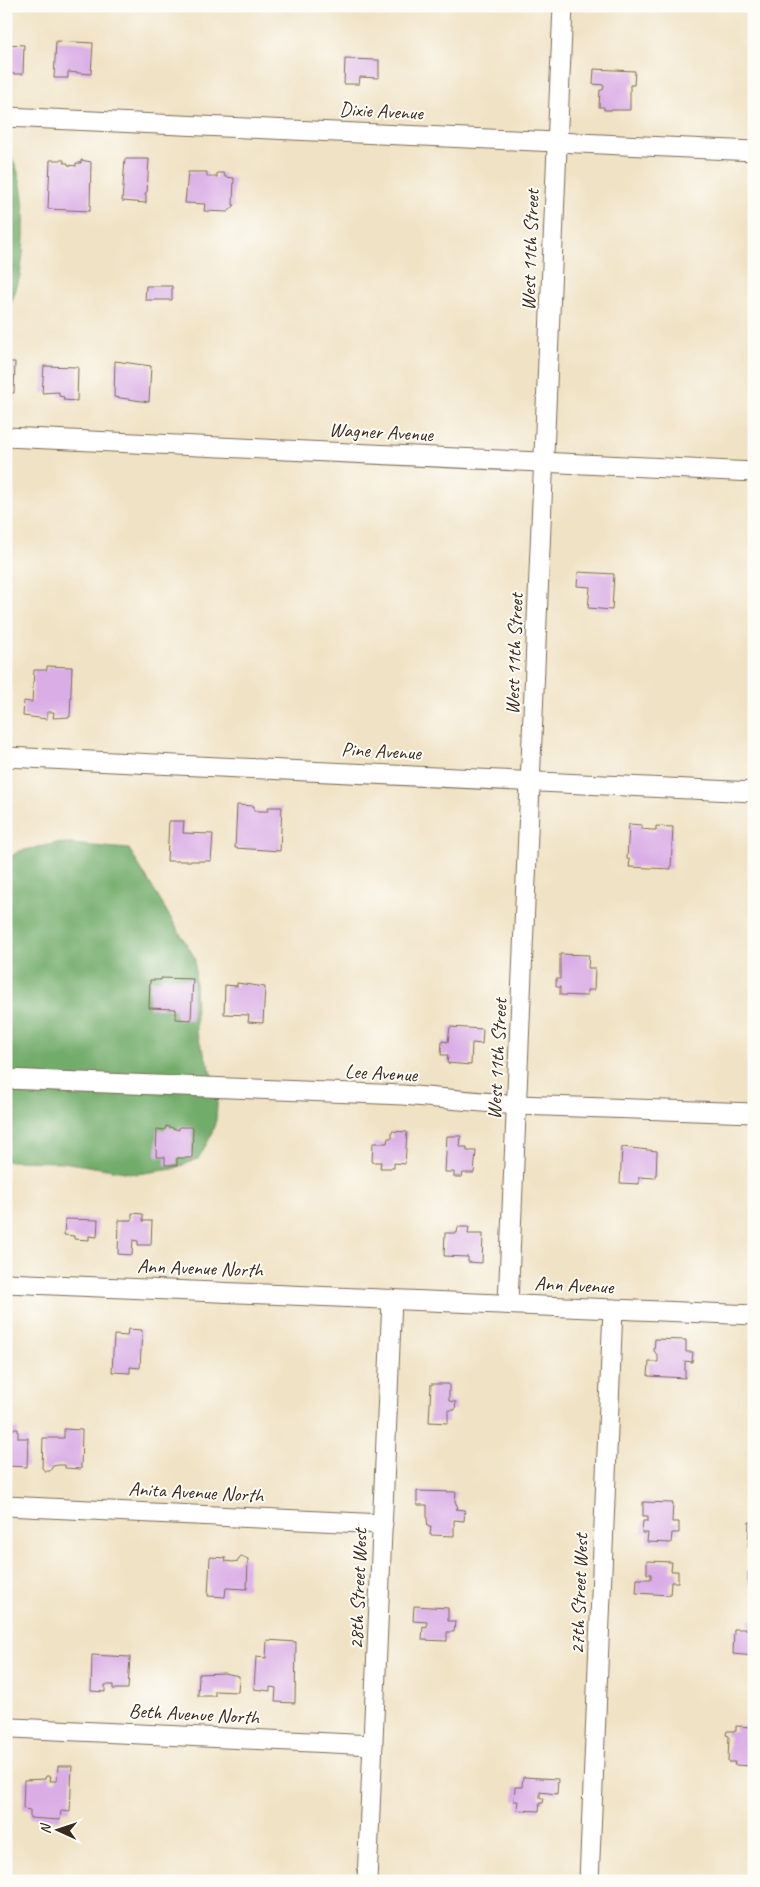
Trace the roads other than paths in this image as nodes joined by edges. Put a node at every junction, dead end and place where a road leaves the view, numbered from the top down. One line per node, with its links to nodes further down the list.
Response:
1 (563, 6): 3 (street, West 11th Street)
2 (6, 117): 3 (street, Dixie Avenue)
3 (558, 142): 4 (street, Dixie Avenue); 6 (street, West 11th Street)
4 (754, 151)
5 (6, 437): 6 (street, Wagner Avenue)
6 (544, 462): 7 (street, Wagner Avenue); 9 (street, West 11th Street)
7 (754, 472)
8 (6, 757): 9 (street, Pine Avenue)
9 (532, 781): 10 (street, Pine Avenue); 12 (street, West 11th Street)
10 (754, 792)
11 (6, 1079): 12 (street, Lee Avenue)
12 (517, 1105): 13 (street, Lee Avenue); 16 (street, West 11th Street)
13 (754, 1113)
14 (6, 1283): 15 (street, Ann Avenue North)
15 (392, 1299): 16 (street, Ann Avenue); 20 (street, 28th Street West)
16 (508, 1304): 17 (street, Ann Avenue)
17 (613, 1309): 18 (street, Ann Avenue); 24 (street, 27th Street West)
18 (754, 1315)
19 (6, 1506): 20 (street, Anita Avenue North)
20 (383, 1524): 22 (street, 28th Street West)
21 (13, 1728): 22 (street, Beth Avenue North)
22 (373, 1745): 23 (street, 28th Street West)
23 (367, 1881)
24 (590, 1881)

